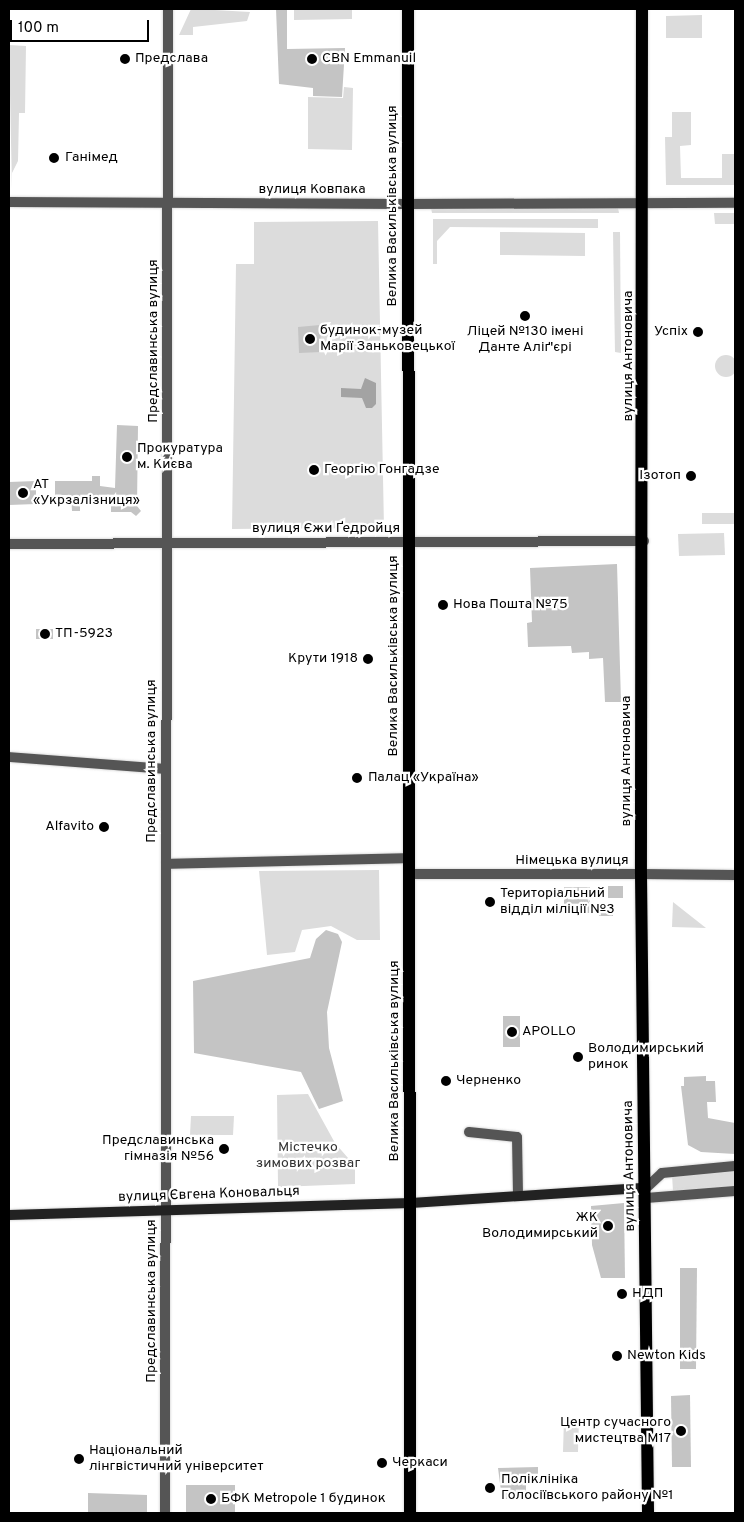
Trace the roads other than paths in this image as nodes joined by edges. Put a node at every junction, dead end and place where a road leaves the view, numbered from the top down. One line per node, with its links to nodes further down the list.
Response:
1 (168, 9): 5 (street, Предславинська вулиця)
2 (408, 9): 8 (main road, Велика Васильківська вулиця)
3 (642, 9): 6 (main road, вулиця Антоновича)
4 (9, 202): 5 (street, вулиця Ковпака)
5 (166, 203): 8 (street, вулиця Ковпака); 10 (street, Предславинська вулиця)
6 (644, 203): 7 (street, вулиця Ковпака); 8 (street, вулиця Ковпака); 9 (main road, вулиця Антоновича)
7 (735, 203)
8 (408, 204): 11 (main road, Велика Васильківська вулиця)
9 (644, 541): 11 (street, вулиця Єжи Ґедройця); 18 (main road, вулиця Антоновича)
10 (168, 542): 11 (street, вулиця Єжи Ґедройця); 12 (street, вулиця Єжи Ґедройця); 14 (street, Предславинська вулиця)
11 (409, 543): 15 (main road, Велика Васильківська вулиця)
12 (9, 544)
13 (9, 757): 14 (street)
14 (164, 770): 16 (street, Предславинська вулиця)
15 (409, 858): 16 (street); 17 (main road, Велика Васильківська вулиця)
16 (166, 864): 26 (street, Предславинська вулиця)
17 (409, 874): 18 (street, Німецька вулиця); 25 (main road, Велика Васильківська вулиця)
18 (642, 874): 19 (street, Німецька вулиця); 23 (main road, вулиця Антоновича)
19 (735, 875)
20 (469, 1132): 24 (street)
21 (735, 1166): 23 (street)
22 (735, 1191): 23 (street)
23 (646, 1193): 24 (main road, вулиця Євгена Коновальця); 30 (main road, вулиця Антоновича)
24 (518, 1195): 25 (main road, вулиця Євгена Коновальця)
25 (411, 1203): 26 (main road, вулиця Євгена Коновальця); 29 (main road, Велика Васильківська вулиця)
26 (166, 1211): 27 (main road, вулиця Євгена Коновальця); 28 (street, Предславинська вулиця)
27 (9, 1215)
28 (165, 1513)
29 (410, 1513)
30 (648, 1513)

